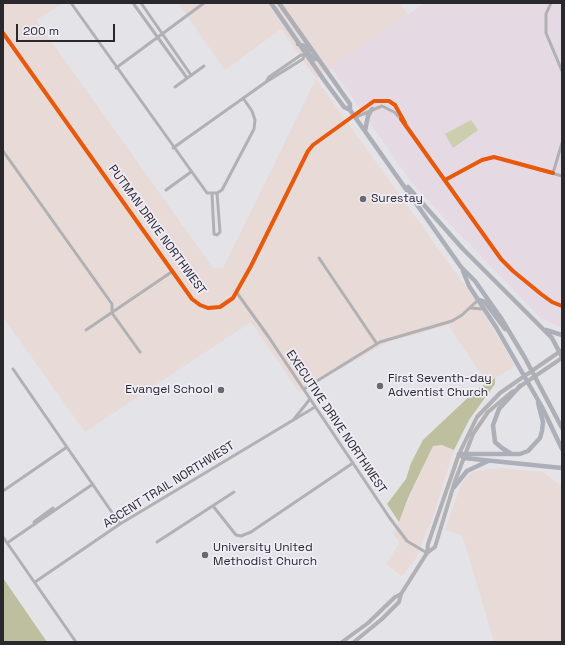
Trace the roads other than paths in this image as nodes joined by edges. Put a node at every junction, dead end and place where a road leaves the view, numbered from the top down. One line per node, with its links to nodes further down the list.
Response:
1 (71, 3): 16 (street)
2 (133, 3): 10 (street)
3 (141, 3): 9 (street)
4 (204, 3): 9 (street)
5 (271, 3): 11 (highway)
6 (278, 3): 12 (highway)
7 (551, 3): 17 (street)
8 (3, 33): 40 (street, PUTMAN DRIVE NORTHWEST)
9 (163, 34): 10 (street); 18 (street)
10 (158, 38): 16 (street); 19 (street)
11 (298, 44): 12 (highway); 13 (highway)
12 (311, 49): 14 (highway)
13 (304, 55): 14 (highway); 21 (street); 23 (highway)
14 (318, 59): 23 (highway)
15 (204, 66): 18 (street)
16 (116, 68): 28 (street)
17 (562, 71)
18 (191, 75): 19 (street)
19 (187, 78): 20 (street)
20 (175, 87)
21 (244, 98): 28 (street); 36 (street)
22 (372, 109): 24 (street); 25 (street); 26 (highway)
23 (350, 110): 24 (highway)
24 (355, 117): 25 (street); 26 (highway); 41 (street, PUTMAN DRIVE NORTHWEST)
25 (405, 123): 34 (street)
26 (365, 131): 30 (highway)
27 (562, 143): 32 (street)
28 (174, 148): 31 (street)
29 (3, 151): 46 (street)
30 (388, 164): 39 (highway); 47 (highway)
31 (191, 172): 35 (street); 37 (street)
32 (553, 173): 33 (street); 34 (street)
33 (562, 176)
34 (445, 180): 43 (street)
35 (166, 190)
36 (217, 193): 37 (street); 37 (street)
37 (212, 194)
38 (319, 258): 51 (street)
39 (461, 267): 42 (highway); 49 (highway)
40 (173, 272): 41 (street, PUTMAN DRIVE NORTHWEST); 46 (street)
41 (236, 293): 57 (street, EXECUTIVE DRIVE NORTHWEST)
42 (479, 300): 44 (street); 45 (highway); 49 (highway)
43 (562, 306)
44 (471, 308): 45 (street); 51 (street)
45 (486, 311): 58 (highway)
46 (112, 313): 48 (street); 53 (street)
47 (543, 328): 50 (highway); 52 (highway)
48 (86, 330)
49 (511, 333): 62 (highway)
50 (562, 335)
51 (378, 344): 57 (street)
52 (560, 351): 54 (highway); 67 (main road)
53 (140, 352)
54 (562, 357): 56 (main road)
55 (13, 370): 63 (street)
56 (520, 386): 65 (main road); 66 (highway)
57 (304, 389): 59 (street, EXECUTIVE DRIVE NORTHWEST)
58 (537, 397): 64 (highway); 66 (highway)
59 (310, 399): 60 (street, EXECUTIVE DRIVE NORTHWEST); 61 (street)
60 (315, 407): 61 (street, ASCENT TRAIL NORTHWEST); 70 (street, EXECUTIVE DRIVE NORTHWEST)
61 (292, 420): 78 (street, ASCENT TRAIL NORTHWEST)
62 (562, 428)
63 (67, 447): 72 (street); 74 (street)
64 (562, 449)
65 (466, 453): 66 (highway); 67 (highway); 68 (main road)
66 (511, 453)
67 (459, 454): 68 (highway); 82 (main road)
68 (464, 458): 69 (highway); 73 (main road)
69 (488, 461): 71 (highway); 73 (highway)
70 (353, 463): 76 (street); 82 (street, EXECUTIVE DRIVE NORTHWEST)
71 (562, 468)
72 (93, 484): 78 (street); 81 (street)
73 (454, 487): 82 (main road)
74 (3, 491)
75 (234, 492): 76 (street)
76 (214, 506): 80 (street)
77 (53, 508): 81 (street)
78 (120, 524): 83 (street, ASCENT TRAIL NORTHWEST)
79 (3, 537): 81 (street)
80 (158, 542)
81 (7, 543): 83 (street)
82 (427, 553): 84 (main road)
83 (35, 582): 85 (street)
84 (401, 594): 86 (main road); 87 (main road)
85 (76, 642)
86 (342, 642)
87 (354, 642)

